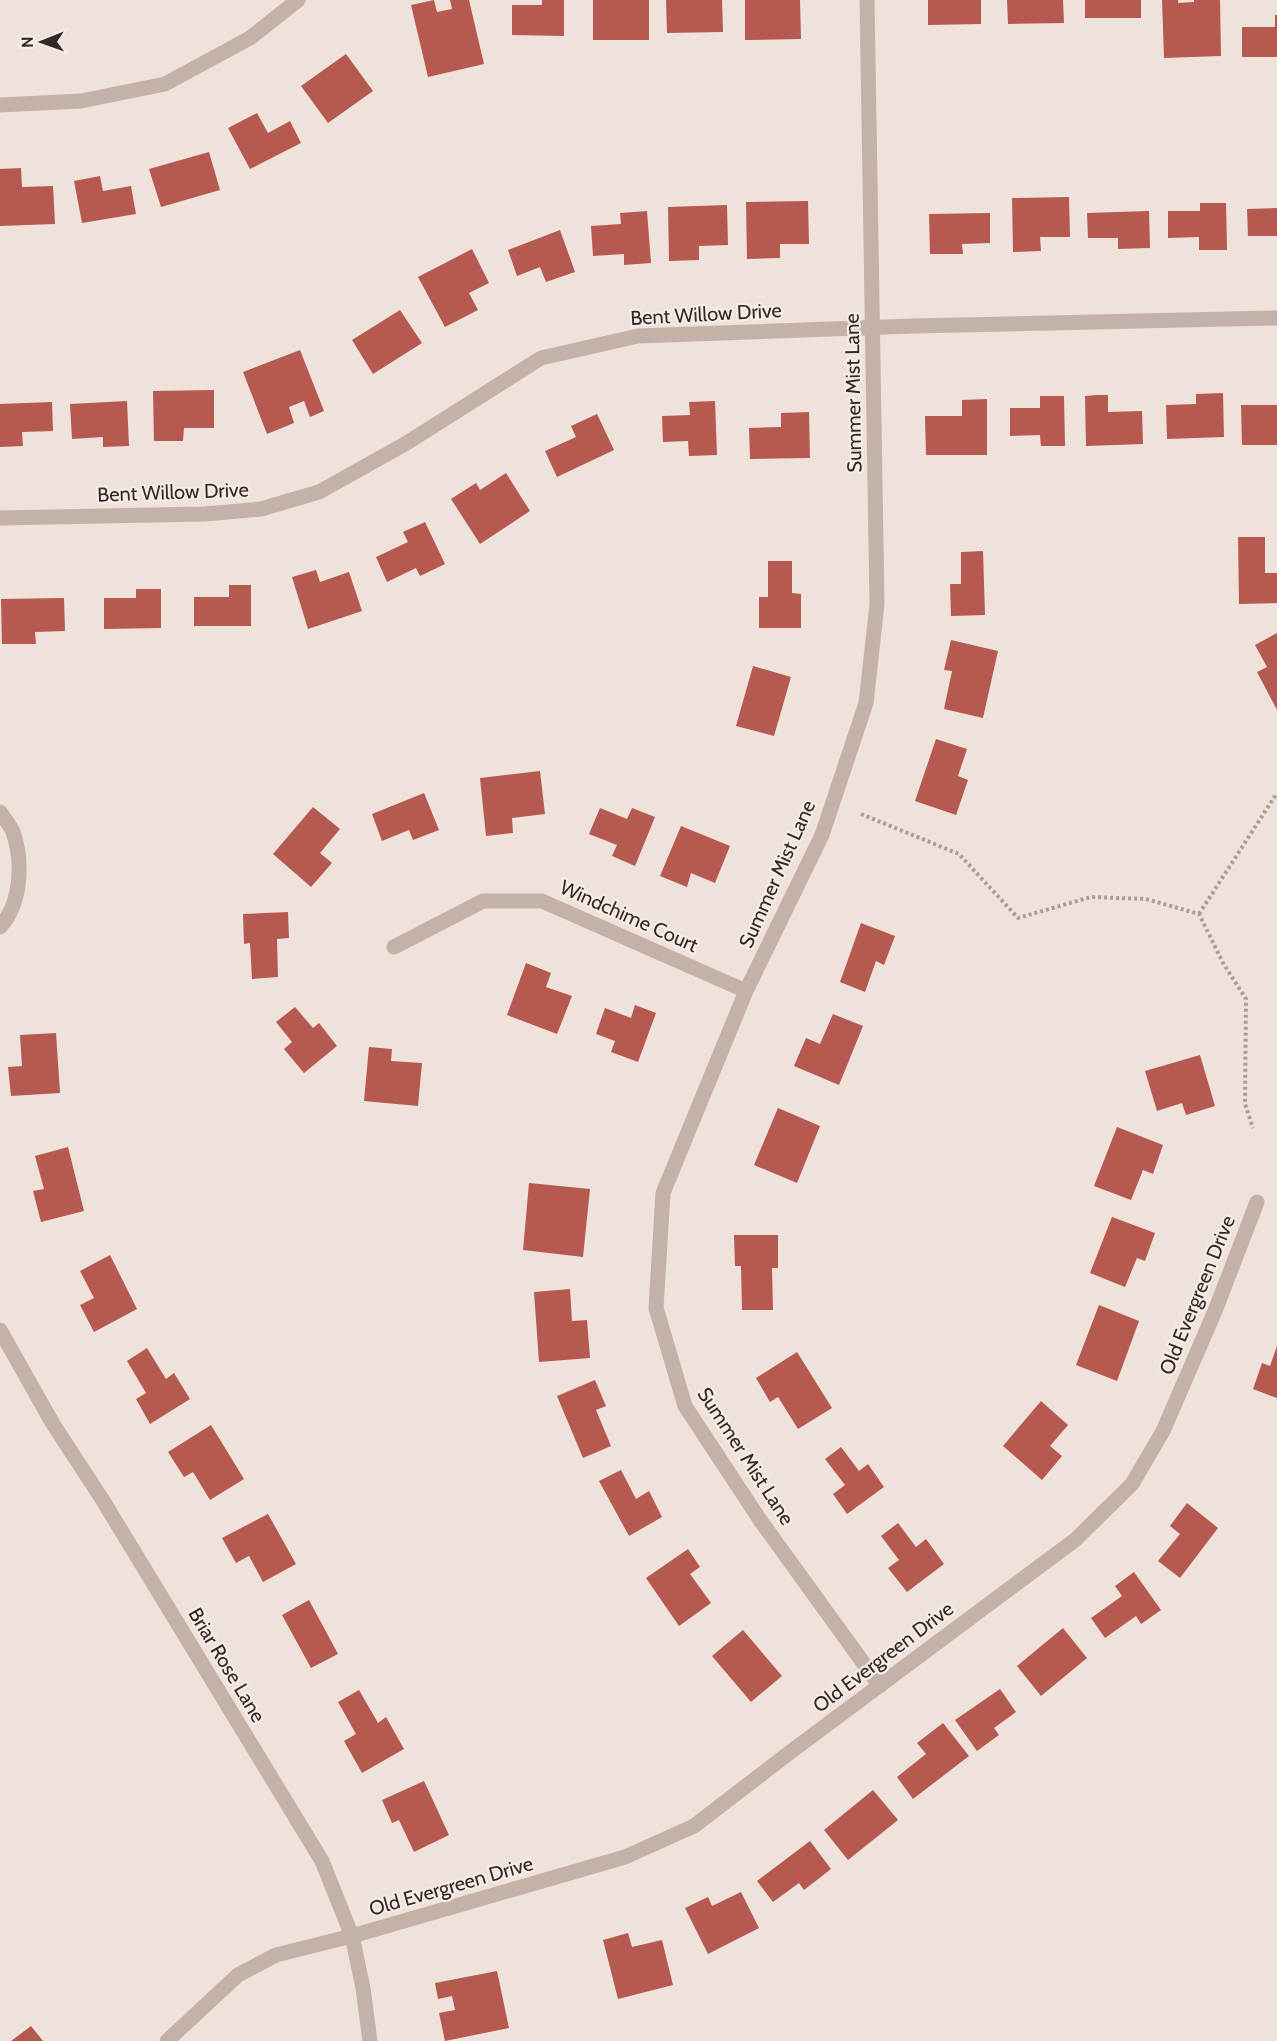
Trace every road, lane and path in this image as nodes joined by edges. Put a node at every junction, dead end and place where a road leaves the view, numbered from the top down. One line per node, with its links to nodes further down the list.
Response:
1 (298, 0): 3 (street)
2 (867, 0): 5 (street, Summer Mist Lane)
3 (0, 105)
4 (1277, 318): 5 (street, Bent Willow Drive)
5 (873, 327): 6 (street, Bent Willow Drive); 13 (street, Summer Mist Lane)
6 (0, 518)
7 (1277, 793): 10 (path)
8 (0, 812): 11 (street)
9 (861, 814): 10 (path)
10 (1200, 914): 14 (path)
11 (0, 927)
12 (394, 947): 13 (street, Windchime Court)
13 (746, 992): 17 (street, Summer Mist Lane)
14 (1253, 1128)
15 (1257, 1202): 17 (street, Old Evergreen Drive)
16 (0, 1330): 18 (street, Briar Rose Lane)
17 (880, 1686): 18 (street, Old Evergreen Drive)
18 (352, 1936): 19 (street, Old Evergreen Drive); 20 (street, Briar Rose Lane)
19 (167, 2041)
20 (370, 2041)

